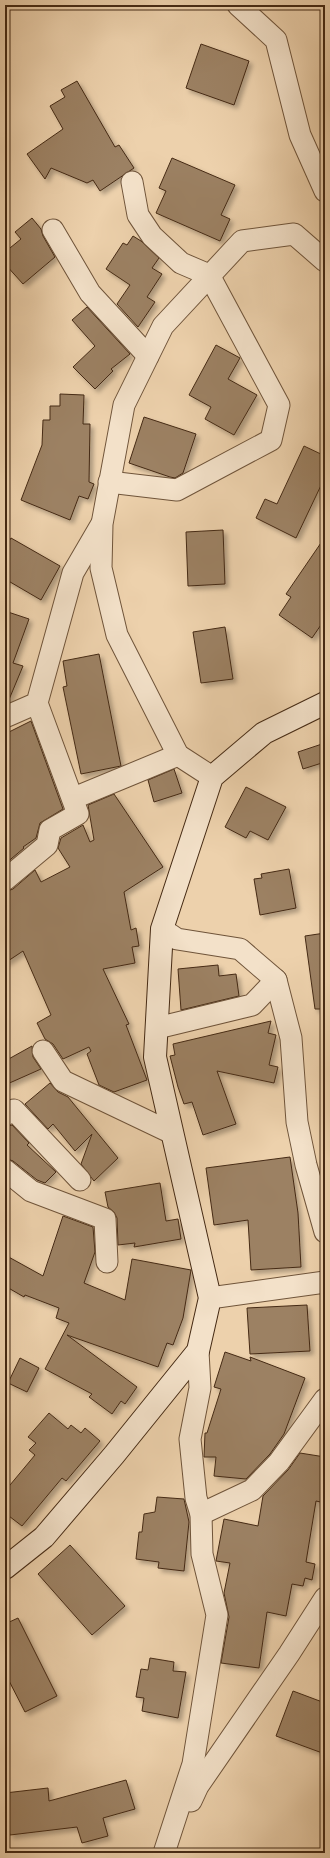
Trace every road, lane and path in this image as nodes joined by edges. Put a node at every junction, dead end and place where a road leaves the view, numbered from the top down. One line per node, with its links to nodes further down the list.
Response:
1 (238, 5): 3 (street)
2 (132, 182): 6 (street)
3 (325, 191)
4 (53, 230): 7 (street)
5 (325, 261): 6 (street)
6 (209, 275): 7 (street); 8 (street)
7 (148, 356): 8 (street)
8 (109, 482): 9 (street)
9 (102, 524): 10 (street); 13 (street)
10 (37, 703): 12 (street); 15 (street)
11 (325, 703): 14 (street)
12 (5, 717)
13 (178, 756): 14 (street); 15 (street)
14 (212, 777): 17 (street)
15 (74, 798): 16 (street)
16 (5, 880)
17 (162, 929): 18 (street); 19 (street)
18 (276, 980): 19 (street); 25 (street)
19 (157, 1028): 22 (street)
20 (43, 1051): 22 (street)
21 (5, 1115): 24 (street)
22 (172, 1133): 28 (street)
23 (5, 1170): 26 (street)
24 (80, 1180)
25 (325, 1232)
26 (107, 1262)
27 (325, 1282): 28 (street)
28 (210, 1298): 29 (street)
29 (198, 1351): 31 (street); 32 (street)
30 (325, 1399): 31 (street)
31 (200, 1514): 34 (street)
32 (5, 1568)
33 (325, 1598): 34 (street)
34 (164, 1853)

